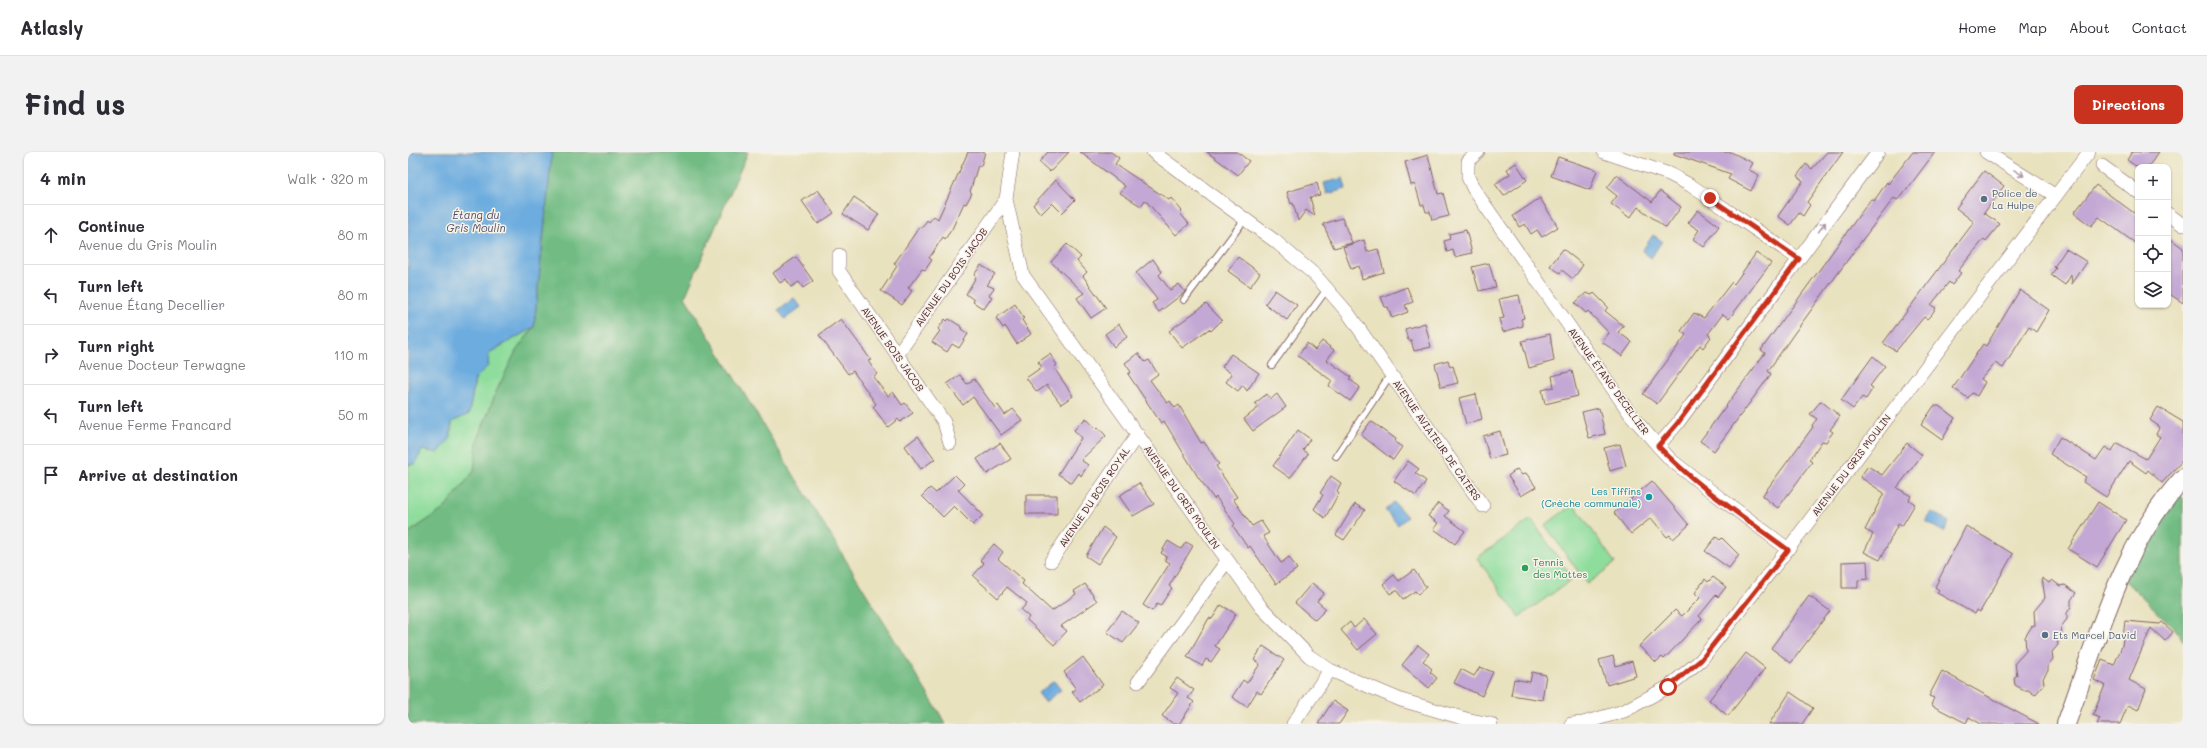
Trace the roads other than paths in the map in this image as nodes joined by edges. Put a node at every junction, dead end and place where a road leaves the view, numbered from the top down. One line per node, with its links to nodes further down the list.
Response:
1 (1013, 152): 11 (street, AVENUE DU GRIS MOULIN)
2 (1153, 152): 13 (street, AVENUE AVIATEUR DE CATERS)
3 (1478, 152): 24 (street, AVENUE ÉTANG DECELLIER)
4 (1604, 152): 16 (street)
5 (1878, 152): 16 (street, one-way to 5)
6 (1986, 152): 10 (street, one-way to 10)
7 (2088, 152): 10 (street, AVENUE DU GRIS MOULIN)
8 (2102, 166): 9 (street)
9 (2135, 190)
10 (2056, 196): 28 (street, AVENUE DU GRIS MOULIN)
11 (1006, 199): 19 (street, AVENUE DU BOIS JACOB); 22 (street, AVENUE DU GRIS MOULIN)
12 (2171, 216): 14 (street)
13 (1244, 219): 17 (street, AVENUE AVIATEUR DE CATERS); 18 (lane)
14 (2183, 225)
15 (839, 255): 19 (street, AVENUE BOIS JACOB)
16 (1799, 259): 24 (street)
17 (1327, 289): 20 (lane); 21 (street, AVENUE AVIATEUR DE CATERS)
18 (1184, 300)
19 (897, 355): 23 (street, AVENUE BOIS JACOB)
20 (1272, 365)
21 (1391, 374): 25 (lane, AVENUE AVIATEUR DE CATERS); 27 (street, AVENUE AVIATEUR DE CATERS)
22 (1138, 434): 29 (street, AVENUE DU BOIS ROYAL); 30 (street, AVENUE DU GRIS MOULIN)
23 (950, 443)
24 (1658, 446): 28 (street, AVENUE ÉTANG DECELLIER)
25 (1336, 456)
26 (2183, 478): 38 (main road)
27 (1483, 506)
28 (1788, 550): 37 (street, AVENUE DU GRIS MOULIN)
29 (1051, 561)
30 (1228, 561): 31 (street, AVENUE DU GRIS MOULIN); 32 (street)
31 (1330, 670): 33 (street, AVENUE DU GRIS MOULIN); 34 (street)
32 (1138, 682)
33 (1464, 722): 35 (street, AVENUE DU GRIS MOULIN)
34 (1293, 724)
35 (1491, 724)
36 (1571, 724): 37 (street, AVENUE DU GRIS MOULIN)
37 (1583, 724)
38 (2066, 724)

